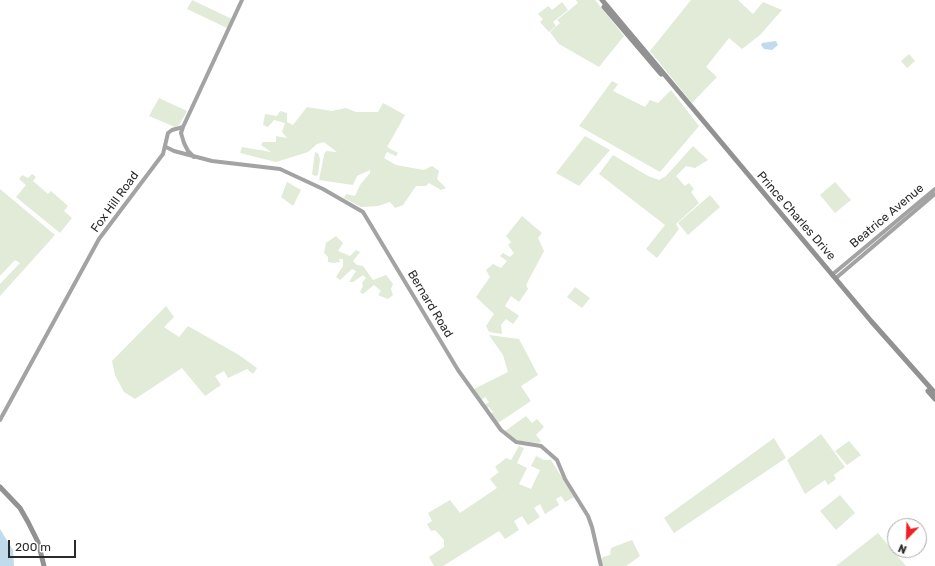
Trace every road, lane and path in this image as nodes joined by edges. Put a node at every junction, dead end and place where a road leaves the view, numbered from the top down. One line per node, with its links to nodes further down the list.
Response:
1 (242, 0): 3 (main road)
2 (601, 0): 10 (highway, Prince Charles Drive)
3 (183, 127): 4 (main road); 5 (main road)
4 (177, 128): 5 (main road); 6 (main road)
5 (181, 133): 7 (main road)
6 (168, 148): 7 (main road); 14 (main road, Fox Hill Road)
7 (187, 153): 17 (main road, Bernard Road)
8 (935, 189): 10 (main road, Beatrice Avenue)
9 (935, 194): 10 (main road, Beatrice Avenue)
10 (834, 276): 11 (highway, Prince Charles Drive)
11 (910, 366): 12 (highway, Prince Charles Drive); 13 (highway, Prince Charles Drive)
12 (935, 393)
13 (935, 399)
14 (0, 420)
15 (0, 487): 16 (highway)
16 (44, 566)
17 (601, 566)

